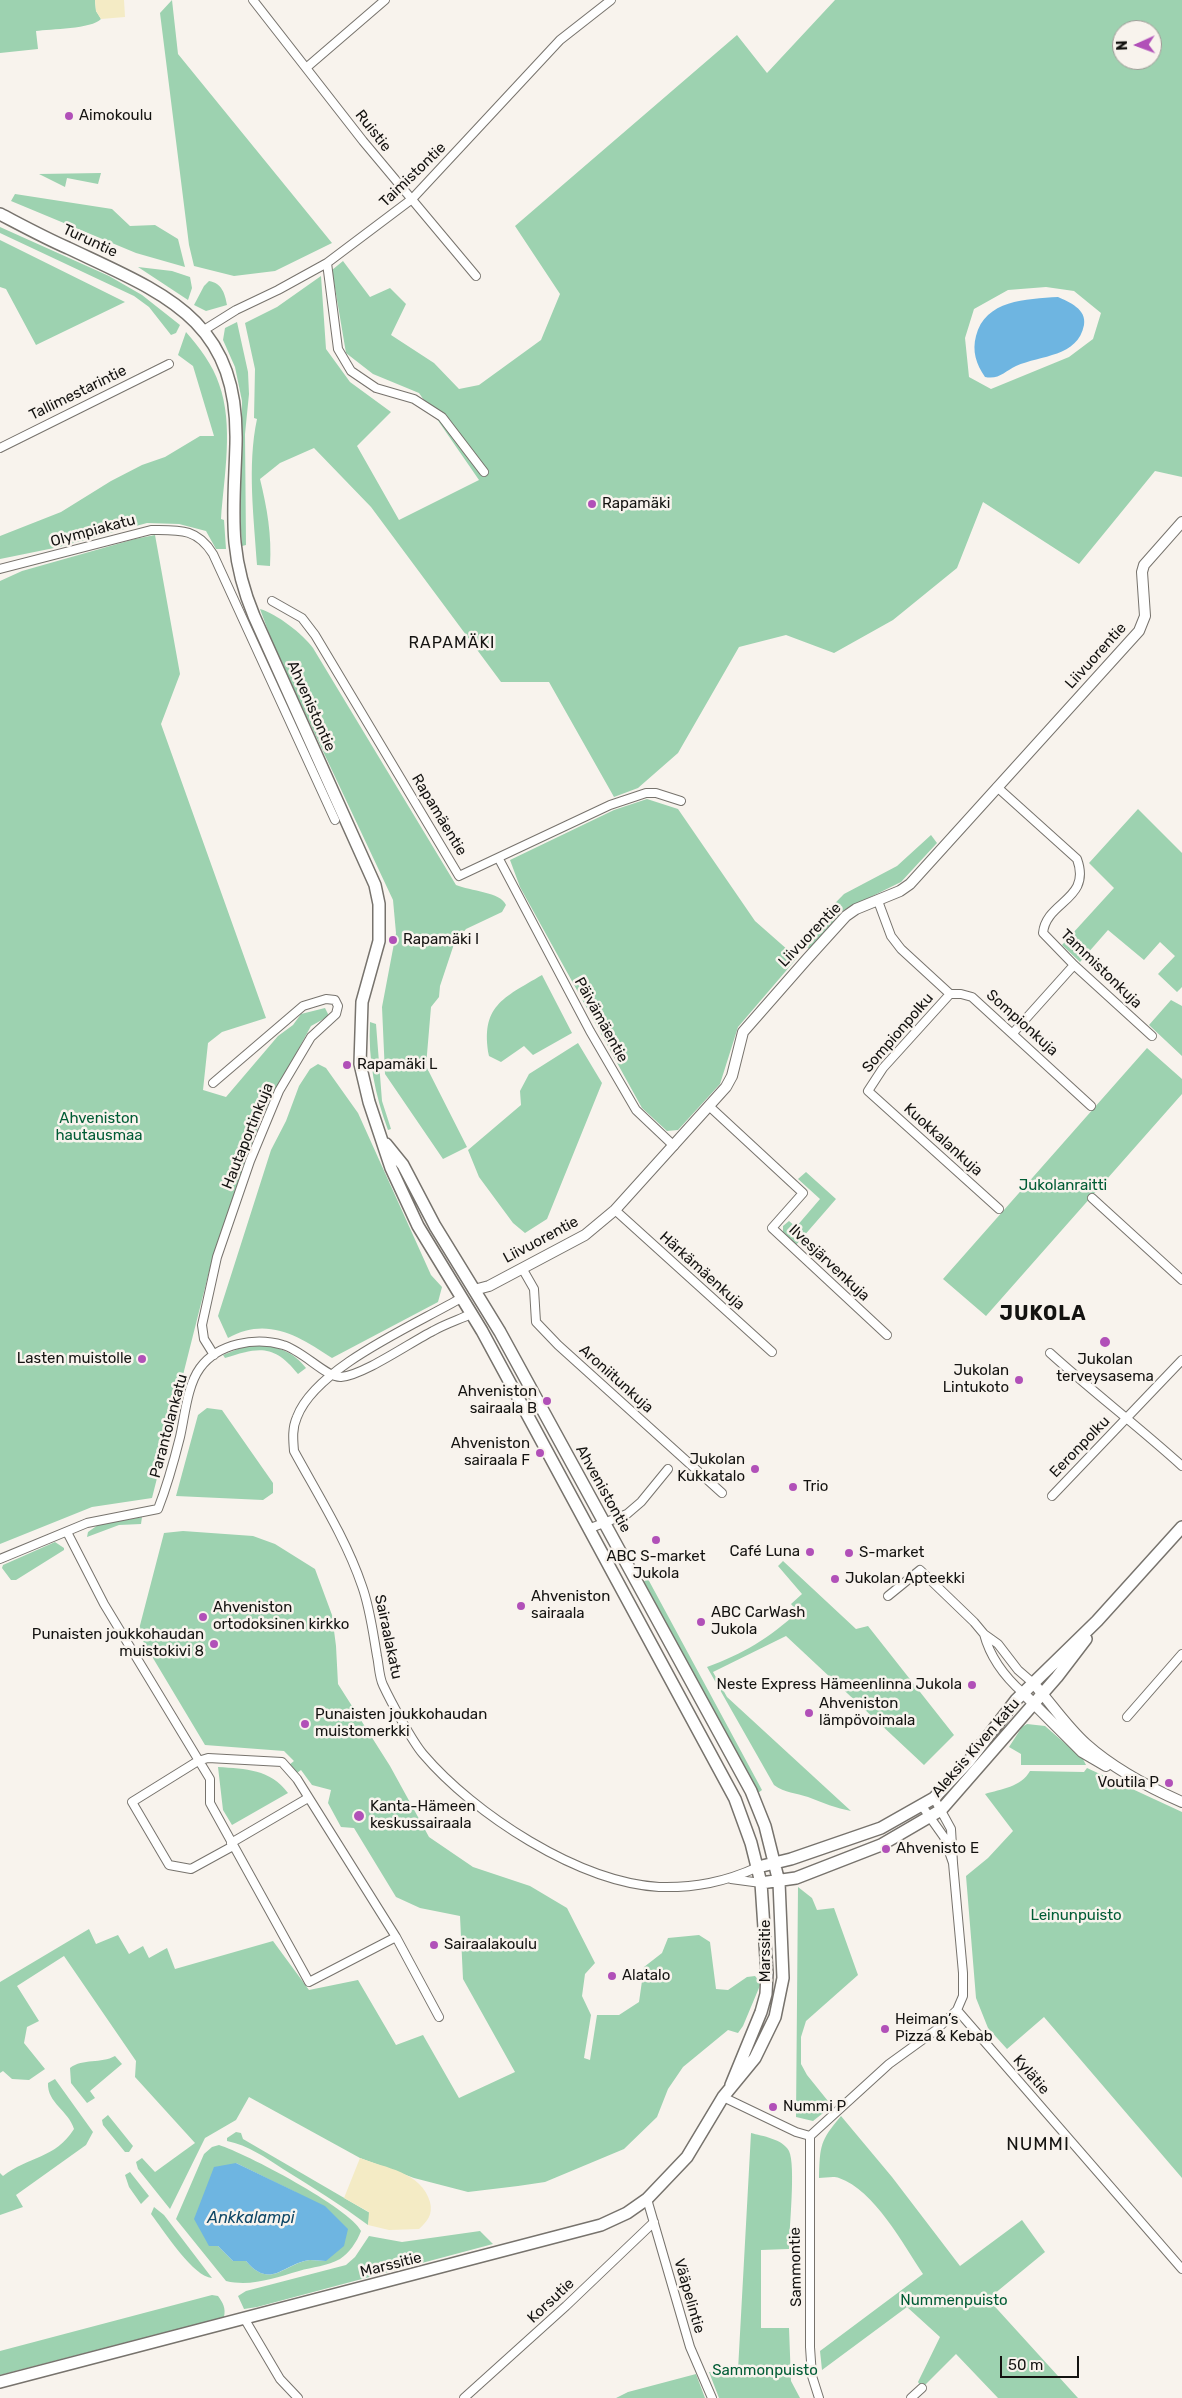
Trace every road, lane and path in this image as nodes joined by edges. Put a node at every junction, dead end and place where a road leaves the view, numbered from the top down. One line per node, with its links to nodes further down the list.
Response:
1 (253, 0): 4 (street, Ruistie)
2 (386, 0): 4 (street)
3 (611, 0): 5 (street, Taimistontie)
4 (306, 68): 5 (street, Ruistie)
5 (412, 199): 7 (street, Taimistontie); 8 (street, Ruistie)
6 (0, 214): 9 (main road, Turuntie)
7 (327, 263): 10 (street, Taimistontie); 13 (street)
8 (476, 276)
9 (166, 297): 10 (main road, Ahvenistontie)
10 (204, 330): 30 (main road, Ahvenistontie)
11 (169, 364): 12 (street, Tallimestarintie)
12 (0, 448)
13 (484, 472)
14 (1182, 522): 17 (street, Liivuorentie)
15 (0, 569): 19 (street, Olympiakatu)
16 (272, 601): 20 (street, Rapamäentie)
17 (997, 787): 21 (street, Liivuorentie); 22 (street, Tammistonkuja)
18 (680, 801): 20 (street, Rapamäentie)
19 (335, 820)
20 (499, 859): 31 (street, Päivämäentie)
21 (878, 901): 23 (street); 28 (street, Liivuorentie)
22 (1074, 965): 24 (street); 25 (street, Tammistonkuja)
23 (950, 994): 24 (street, Sompionkuja); 27 (street, Sompionpolku)
24 (1013, 1033): 29 (street, Sompionkuja)
25 (1152, 1036)
26 (213, 1083): 45 (street, Hautaportinkuja)
27 (868, 1091): 33 (street, Kuokkalankuja)
28 (709, 1106): 31 (street, Liivuorentie); 42 (street, Ilvesjärvenkuja)
29 (1091, 1106)
30 (384, 1141): 38 (main road, Ahvenistontie); 39 (main road, Ahvenistontie)
31 (674, 1146): 34 (street, Liivuorentie)
32 (1092, 1198): 36 (street)
33 (999, 1209)
34 (615, 1210): 35 (street, Liivuorentie); 43 (street, Härkämäenkuja)
35 (522, 1268): 37 (street, Liivuorentie); 51 (street, Aroniitunkuja)
36 (1182, 1280)
37 (489, 1286): 38 (street, Liivuorentie); 40 (street)
38 (474, 1290): 39 (main road); 40 (main road, Ahvenistontie)
39 (461, 1298): 41 (main road, Ahvenistontie); 47 (street, Sairaalakatu)
40 (483, 1305): 41 (main road); 53 (main road, Ahvenistontie)
41 (471, 1314): 47 (street); 55 (main road, Ahvenistontie)
42 (887, 1335)
43 (772, 1352)
44 (1050, 1353): 48 (street)
45 (214, 1355): 47 (street); 56 (street, Parantolankatu)
46 (1182, 1360): 48 (street, Eeronpolku)
47 (329, 1375): 80 (street, Sairaalakatu)
48 (1128, 1418): 49 (street); 52 (street, Eeronpolku)
49 (1182, 1466)
50 (668, 1469): 53 (street)
51 (722, 1493)
52 (1052, 1496)
53 (603, 1521): 55 (street); 77 (main road, Ahvenistontie)
54 (1182, 1527): 59 (main road, Aleksis Kiven katu)
55 (588, 1529): 79 (main road, Ahvenistontie)
56 (67, 1532): 57 (street); 68 (street)
57 (0, 1559)
58 (888, 1596): 60 (street)
59 (1097, 1621): 63 (main road, Aleksis Kiven katu); 65 (main road, Aleksis Kiven katu)
60 (984, 1634): 63 (street); 64 (street)
61 (1182, 1654): 62 (street)
62 (1179, 1663): 67 (street)
63 (1033, 1683): 64 (main road, Aleksis Kiven katu); 65 (street)
64 (1023, 1693): 66 (street); 71 (main road, Aleksis Kiven katu)
65 (1043, 1694): 66 (main road, Aleksis Kiven katu); 69 (street)
66 (1033, 1705): 69 (street); 74 (main road, Aleksis Kiven katu)
67 (1127, 1717)
68 (198, 1762): 70 (street); 76 (street); 76 (street)
69 (1122, 1771): 72 (street)
70 (308, 1798): 76 (street); 83 (street)
71 (934, 1798): 73 (main road, Aleksis Kiven katu); 74 (street)
72 (1182, 1802)
73 (922, 1806): 75 (street); 77 (main road, Aleksis Kiven katu)
74 (941, 1810): 75 (main road, Aleksis Kiven katu); 78 (street)
75 (931, 1818): 78 (street); 81 (main road, Aleksis Kiven katu)
76 (232, 1845): 83 (street)
77 (776, 1863): 79 (main road, Aleksis Kiven katu); 81 (main road, Marssitie)
78 (954, 1863): 84 (street)
79 (758, 1867): 80 (street); 82 (main road, Marssitie)
80 (731, 1879): 82 (street)
81 (779, 1882): 82 (main road, Aleksis Kiven katu); 86 (main road, Marssitie)
82 (761, 1884): 86 (main road, Marssitie)
83 (396, 1937): 85 (street)
84 (957, 2010): 88 (street); 91 (street, Kylätie)
85 (439, 2017)
86 (731, 2085): 87 (main road, Marssitie)
87 (723, 2097): 88 (street); 89 (main road, Marssitie)
88 (810, 2136): 98 (street, Sammontie)
89 (647, 2199): 90 (street, Vääpelintie); 92 (main road, Marssitie)
90 (654, 2222): 96 (street, Korsutie); 97 (street, Vääpelintie)
91 (1182, 2269)
92 (244, 2318): 93 (main road, Marssitie); 95 (street)
93 (0, 2382)
94 (922, 2388): 99 (street)
95 (298, 2398)
96 (464, 2398)
97 (712, 2398)
98 (819, 2398)
99 (911, 2398)

